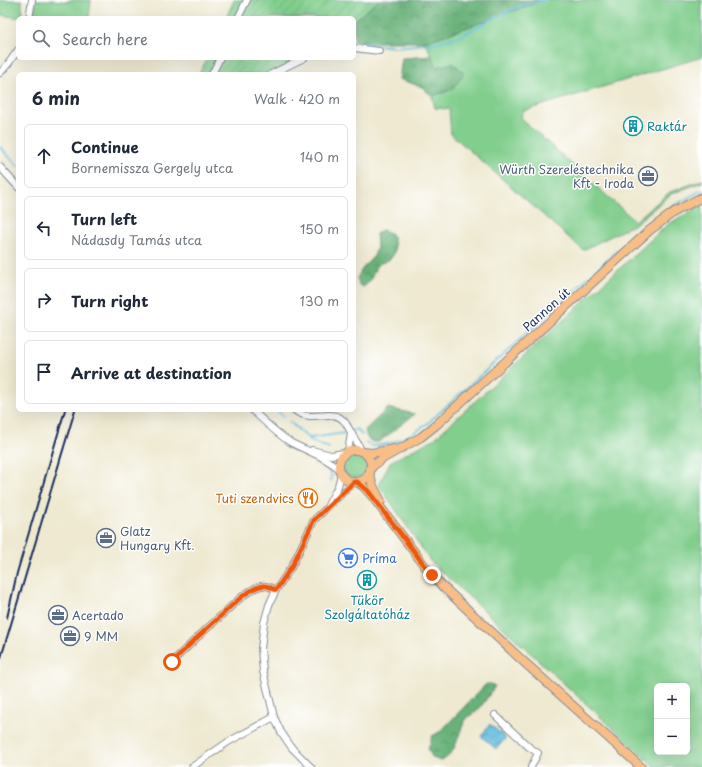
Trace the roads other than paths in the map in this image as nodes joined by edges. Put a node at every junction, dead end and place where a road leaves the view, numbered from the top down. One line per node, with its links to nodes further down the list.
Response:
1 (32, 0): 3 (street)
2 (247, 0): 4 (street)
3 (29, 16)
4 (239, 16)
5 (356, 48): 6 (street)
6 (379, 50)
7 (16, 53): 10 (street)
8 (219, 60): 11 (street)
9 (300, 60): 12 (street)
10 (0, 72)
11 (213, 72)
12 (275, 72)
13 (0, 167): 14 (street)
14 (16, 186)
15 (702, 197): 19 (main road, Pannon út)
16 (254, 412): 20 (street)
17 (298, 412): 18 (street)
18 (351, 434): 21 (street); 22 (street)
19 (410, 443): 21 (main road, Pannon út); 23 (main road, Pannon út)
20 (303, 448): 22 (street); 24 (street)
21 (362, 451): 22 (main road); 23 (main road)
22 (346, 452): 24 (main road)
23 (370, 470): 25 (main road); 27 (main road)
24 (340, 472): 25 (main road); 26 (street)
25 (355, 482): 26 (street); 27 (main road)
26 (327, 507): 28 (street)
27 (400, 532): 35 (main road)
28 (276, 590): 29 (street); 31 (street)
29 (172, 662)
30 (495, 715): 34 (street)
31 (274, 717): 32 (street); 33 (street)
32 (192, 767)
33 (311, 767)
34 (531, 767)
35 (641, 767)

